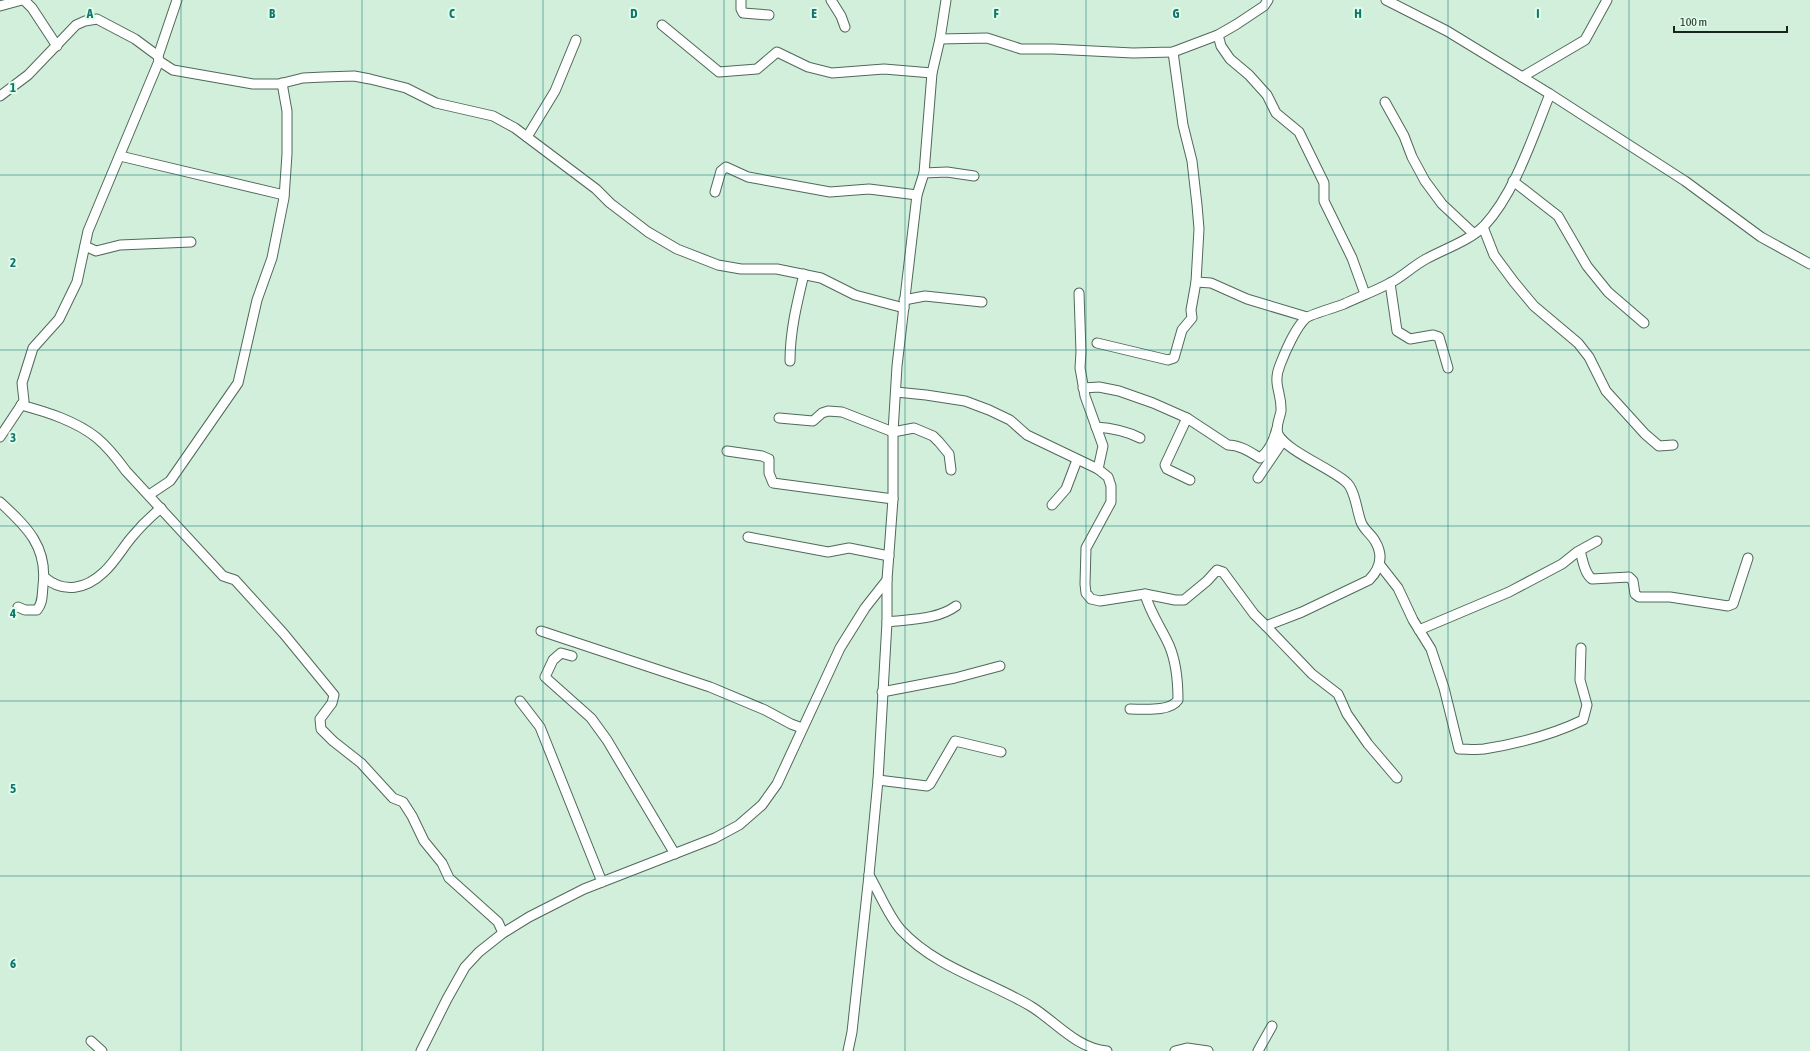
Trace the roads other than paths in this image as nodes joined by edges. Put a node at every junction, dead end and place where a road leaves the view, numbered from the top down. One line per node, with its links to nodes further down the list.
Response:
1 (23, 0): 9 (street); 16 (street)
2 (177, 0): 18 (street)
3 (741, 0): 10 (street)
4 (831, 0): 12 (street)
5 (946, 0): 14 (street)
6 (1268, 0): 13 (street)
7 (1386, 0): 20 (street)
8 (1607, 0): 20 (street)
9 (0, 6)
10 (769, 15)
11 (662, 25): 19 (street)
12 (845, 26)
13 (1218, 35): 17 (street); 42 (street)
14 (940, 39): 17 (street); 19 (street)
15 (576, 40): 25 (street)
16 (57, 46): 18 (street); 23 (street)
17 (1173, 52): 39 (street)
18 (159, 58): 21 (street); 26 (street)
19 (932, 73): 27 (street)
20 (1522, 77): 22 (street)
21 (282, 83): 25 (street); 31 (street)
22 (1550, 94): 29 (street); 37 (street)
23 (0, 96)
24 (1385, 102): 34 (street)
25 (527, 137): 38 (street)
26 (120, 156): 31 (street); 36 (street)
27 (924, 173): 28 (street); 32 (street)
28 (974, 176)
29 (1514, 181): 33 (street); 46 (street)
30 (715, 192): 32 (street)
31 (284, 195): 68 (street)
32 (917, 195): 44 (street)
33 (1483, 227): 34 (street); 61 (street)
34 (1474, 234): 40 (street)
35 (191, 242): 36 (street)
36 (85, 246): 52 (street)
37 (1810, 264)
38 (804, 274): 44 (street); 48 (street)
39 (1196, 282): 45 (street); 47 (street)
40 (1390, 283): 42 (street); 49 (street)
41 (1079, 293): 50 (street)
42 (1365, 294): 45 (street)
43 (982, 302): 44 (street)
44 (904, 304): 51 (street)
45 (1307, 317): 55 (street)
46 (1644, 323)
47 (1097, 344)
48 (790, 361)
49 (1448, 368)
50 (1083, 388): 54 (street); 56 (street)
51 (896, 392): 57 (street); 63 (street)
52 (20, 405): 58 (street); 68 (street)
53 (779, 418): 57 (street)
54 (1187, 418): 55 (street); 67 (street)
55 (1277, 425): 60 (street)
56 (1096, 427): 59 (street); 64 (street)
57 (893, 432): 65 (street); 69 (street)
58 (0, 437)
59 (1140, 438)
60 (1283, 440): 66 (street); 78 (street)
61 (1673, 445)
62 (727, 451): 69 (street)
63 (1077, 460): 64 (street); 71 (street)
64 (1098, 469): 81 (street)
65 (951, 470)
66 (1258, 478)
67 (1190, 480)
68 (149, 495): 72 (street)
69 (893, 499): 76 (street)
70 (0, 502): 79 (street)
71 (1052, 505)
72 (161, 508): 79 (street); 101 (street)
73 (748, 537): 76 (street)
74 (1597, 541): 75 (street)
75 (1580, 551): 77 (street); 86 (street)
76 (889, 556): 80 (street)
77 (1748, 558)
78 (1380, 565): 85 (street); 86 (street)
79 (44, 577): 83 (street)
80 (887, 580): 84 (street); 94 (street)
81 (1145, 594): 85 (street); 93 (street)
82 (956, 606): 84 (street)
83 (18, 607)
84 (887, 622): 91 (street)
85 (1266, 626): 96 (street)
86 (1419, 630): 88 (street)
87 (541, 631): 94 (street)
88 (1581, 648)
89 (572, 656): 98 (street)
90 (1000, 666): 91 (street)
91 (882, 692): 97 (street)
92 (520, 701): 100 (street)
93 (1130, 709)
94 (802, 728): 98 (street)
95 (1000, 752): 97 (street)
96 (1397, 778)
97 (878, 780): 99 (street)
98 (675, 854): 100 (street)
99 (869, 875): 106 (street); 107 (street)
100 (602, 882): 101 (street)
101 (503, 932): 105 (street)
102 (1272, 1026): 110 (street)
103 (91, 1041): 104 (street)
104 (102, 1051)
105 (421, 1051)
106 (848, 1051)
107 (1106, 1051)
108 (1175, 1051): 109 (street)
109 (1208, 1051)
110 (1258, 1051)

